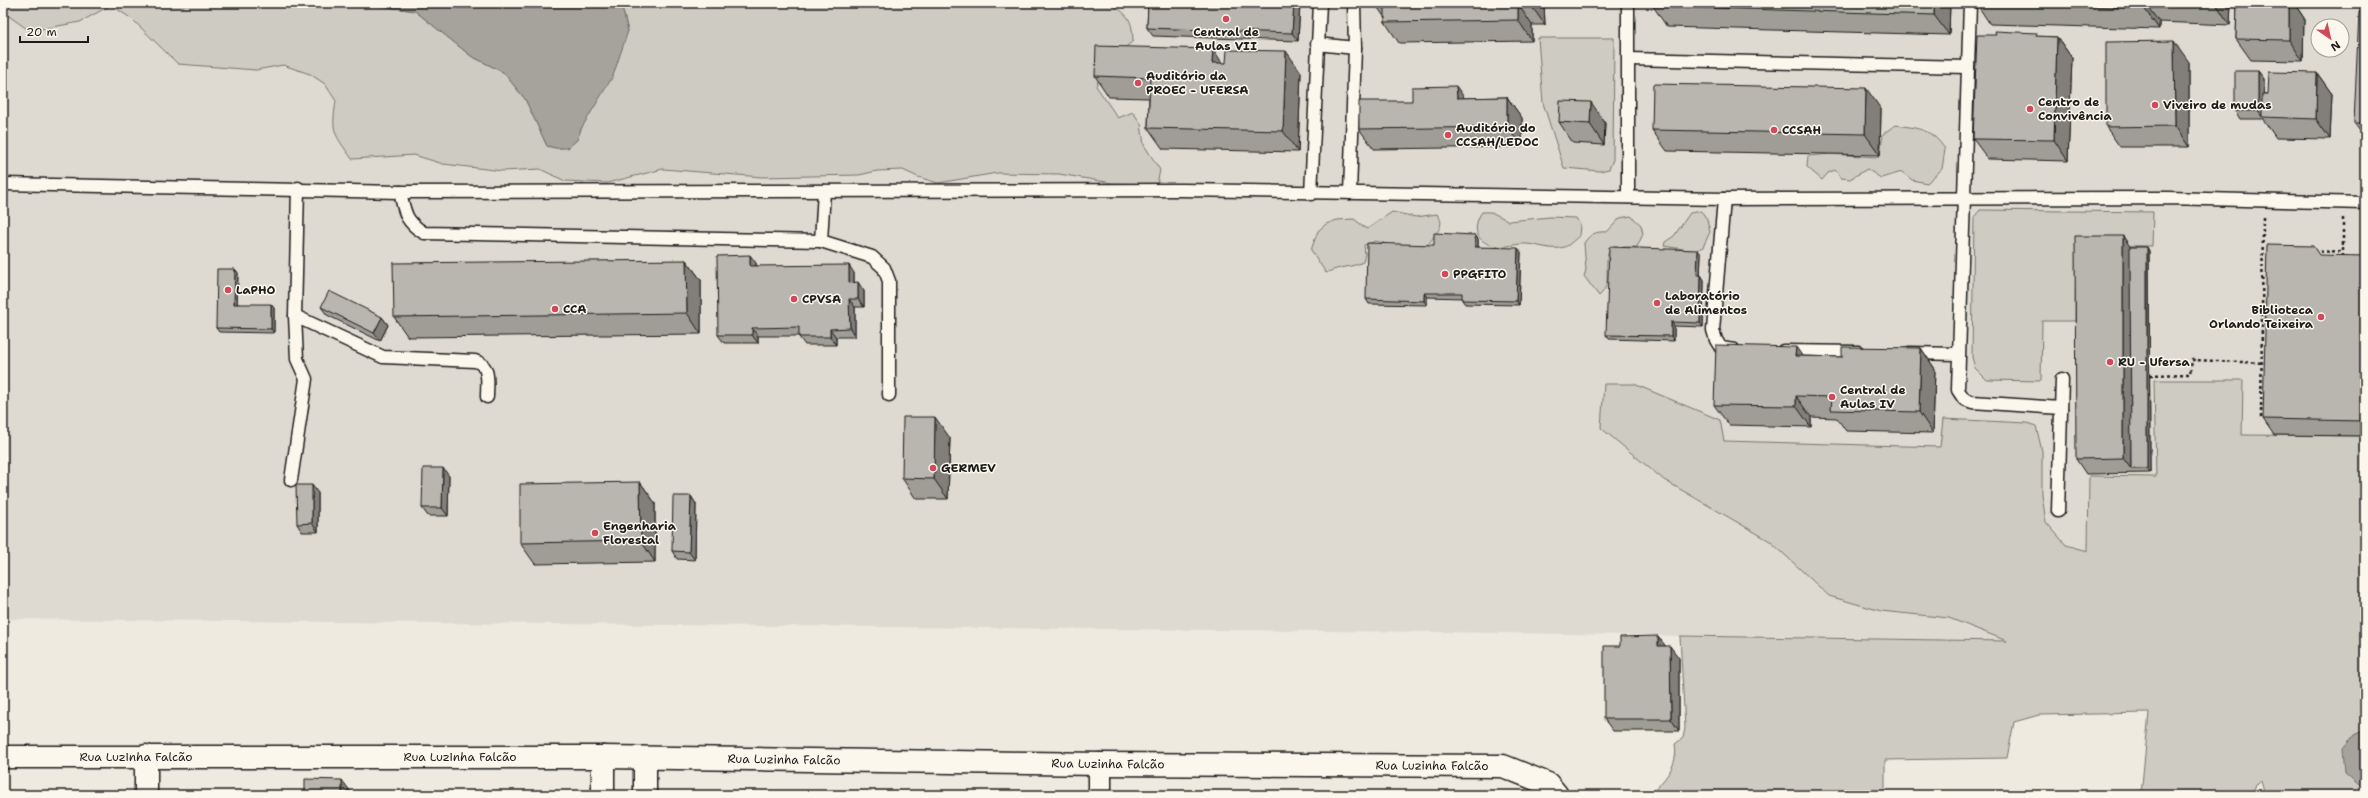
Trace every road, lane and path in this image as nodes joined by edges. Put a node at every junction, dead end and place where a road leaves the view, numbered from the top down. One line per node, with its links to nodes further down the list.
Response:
1 (1320, 3): 5 (lane)
2 (1354, 3): 6 (lane)
3 (1628, 3): 7 (lane)
4 (1970, 3): 8 (lane)
5 (1317, 44): 6 (lane); 14 (lane)
6 (1355, 48): 13 (lane)
7 (1629, 60): 8 (lane); 15 (lane)
8 (1967, 67): 16 (lane)
9 (3, 184): 10 (lane)
10 (298, 188): 12 (lane); 27 (lane)
11 (824, 191): 12 (lane); 14 (lane); 21 (lane)
12 (400, 192): 21 (lane)
13 (1350, 193): 14 (lane); 15 (lane)
14 (1311, 194)
15 (1628, 197): 17 (lane)
16 (1965, 197): 17 (lane); 18 (lane); 32 (lane)
17 (1724, 199): 28 (lane)
18 (2365, 203)
19 (2263, 216): 23 (path)
20 (2344, 218): 22 (path)
21 (821, 241): 37 (lane)
22 (2343, 251): 25 (path); 26 (path)
23 (2263, 252): 24 (path); 33 (path)
24 (2270, 252)
25 (2307, 252)
26 (2344, 264)
27 (295, 316): 38 (lane); 41 (lane)
28 (1749, 351)
29 (1772, 351): 30 (lane)
30 (1873, 353)
31 (1896, 353): 32 (lane)
32 (1958, 354): 39 (lane)
33 (2261, 363): 34 (path); 35 (path); 40 (path)
34 (2268, 363)
35 (2150, 375)
36 (2062, 379): 39 (lane)
37 (889, 395)
38 (487, 397)
39 (2061, 408): 42 (lane)
40 (2261, 418)
41 (291, 480)
42 (2058, 511)
43 (146, 756): 44 (street, Rua Luzinha Falcão); 45 (street, Rua Luzinha Falcão); 48 (street)
44 (3, 757)
45 (603, 757): 46 (street, Rua Luzinha Falcão); 49 (street)
46 (645, 759): 47 (street, Rua Luzinha Falcão); 50 (street)
47 (1100, 764): 51 (street); 52 (street, Rua Luzinha Falcão)
48 (146, 795)
49 (603, 795)
50 (645, 795)
51 (1100, 795)
52 (1557, 795)

